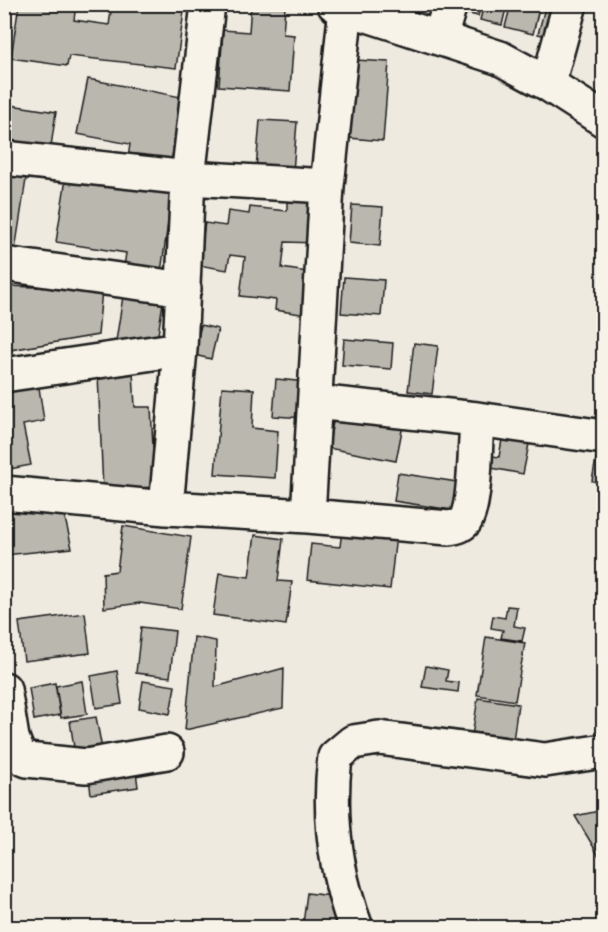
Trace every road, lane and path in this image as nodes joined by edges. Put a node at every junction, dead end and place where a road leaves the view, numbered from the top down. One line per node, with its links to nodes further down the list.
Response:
1 (208, 4): 9 (street)
2 (450, 4): 5 (street)
3 (570, 4): 6 (street)
4 (340, 6): 5 (street); 10 (street)
5 (440, 38): 6 (street)
6 (548, 84): 7 (street)
7 (603, 120)
8 (4, 158): 9 (street)
9 (188, 178): 10 (street); 12 (street)
10 (327, 186): 15 (street)
11 (4, 264): 12 (street)
12 (184, 289): 13 (street)
13 (180, 349): 14 (street); 19 (street)
14 (4, 375)
15 (315, 402): 16 (street); 20 (street)
16 (477, 419): 17 (street); 20 (street)
17 (603, 437)
18 (4, 493): 19 (street)
19 (166, 508): 20 (street)
20 (309, 516)
21 (4, 689): 23 (street)
22 (603, 751): 24 (street)
23 (167, 752)
24 (356, 927)

